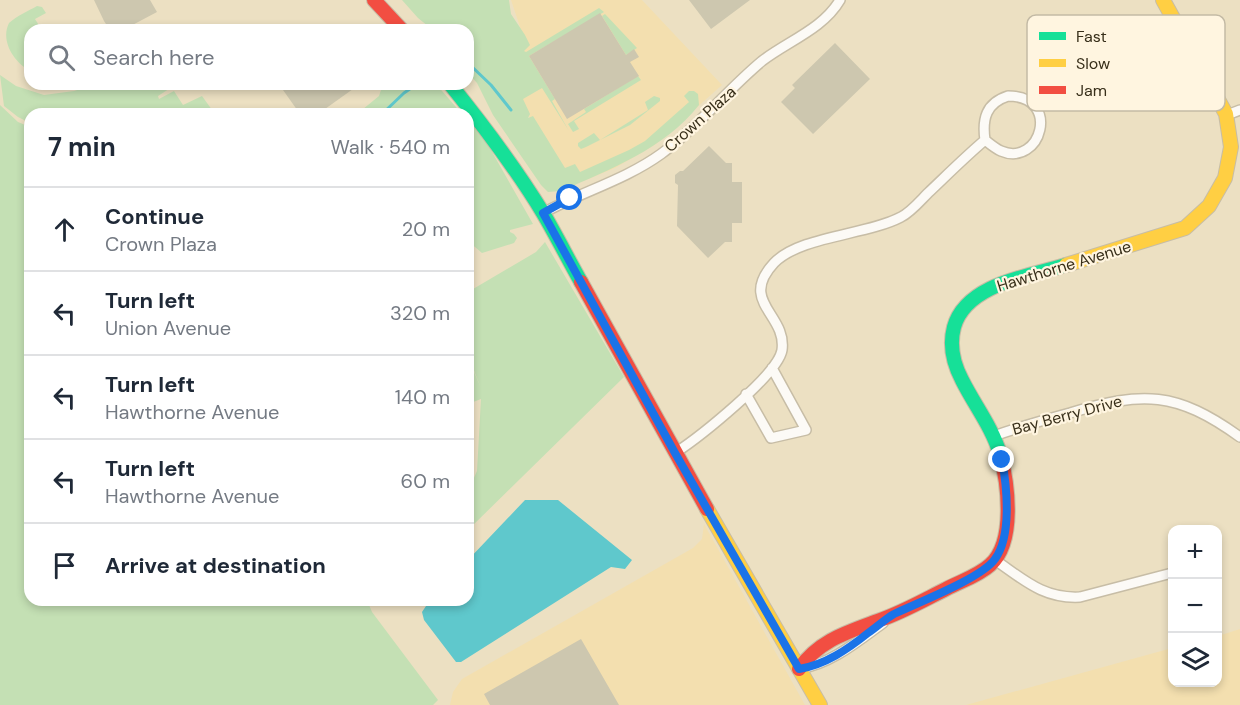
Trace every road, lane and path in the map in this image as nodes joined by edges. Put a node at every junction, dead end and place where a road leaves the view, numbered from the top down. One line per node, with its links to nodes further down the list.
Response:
1 (374, 0): 5 (street)
2 (840, 0): 13 (street, Crown Plaza)
3 (1163, 0): 4 (street, Hawthorne Avenue)
4 (1170, 15)
5 (396, 24)
6 (455, 90): 8 (street)
7 (1027, 100): 12 (street)
8 (470, 108)
9 (1037, 111): 12 (street)
10 (474, 113): 13 (street)
11 (1233, 113): 16 (street, Hawthorne Avenue)
12 (985, 140): 14 (street)
13 (543, 213): 18 (street)
14 (772, 368): 15 (street); 15 (street)
15 (746, 394): 18 (street)
16 (994, 436): 17 (street, Bay Berry Drive); 19 (street, Hawthorne Avenue)
17 (1240, 437)
18 (675, 453): 21 (street)
19 (995, 560): 20 (street); 21 (street)
20 (1168, 574)
21 (799, 669): 22 (street)
22 (820, 705)

